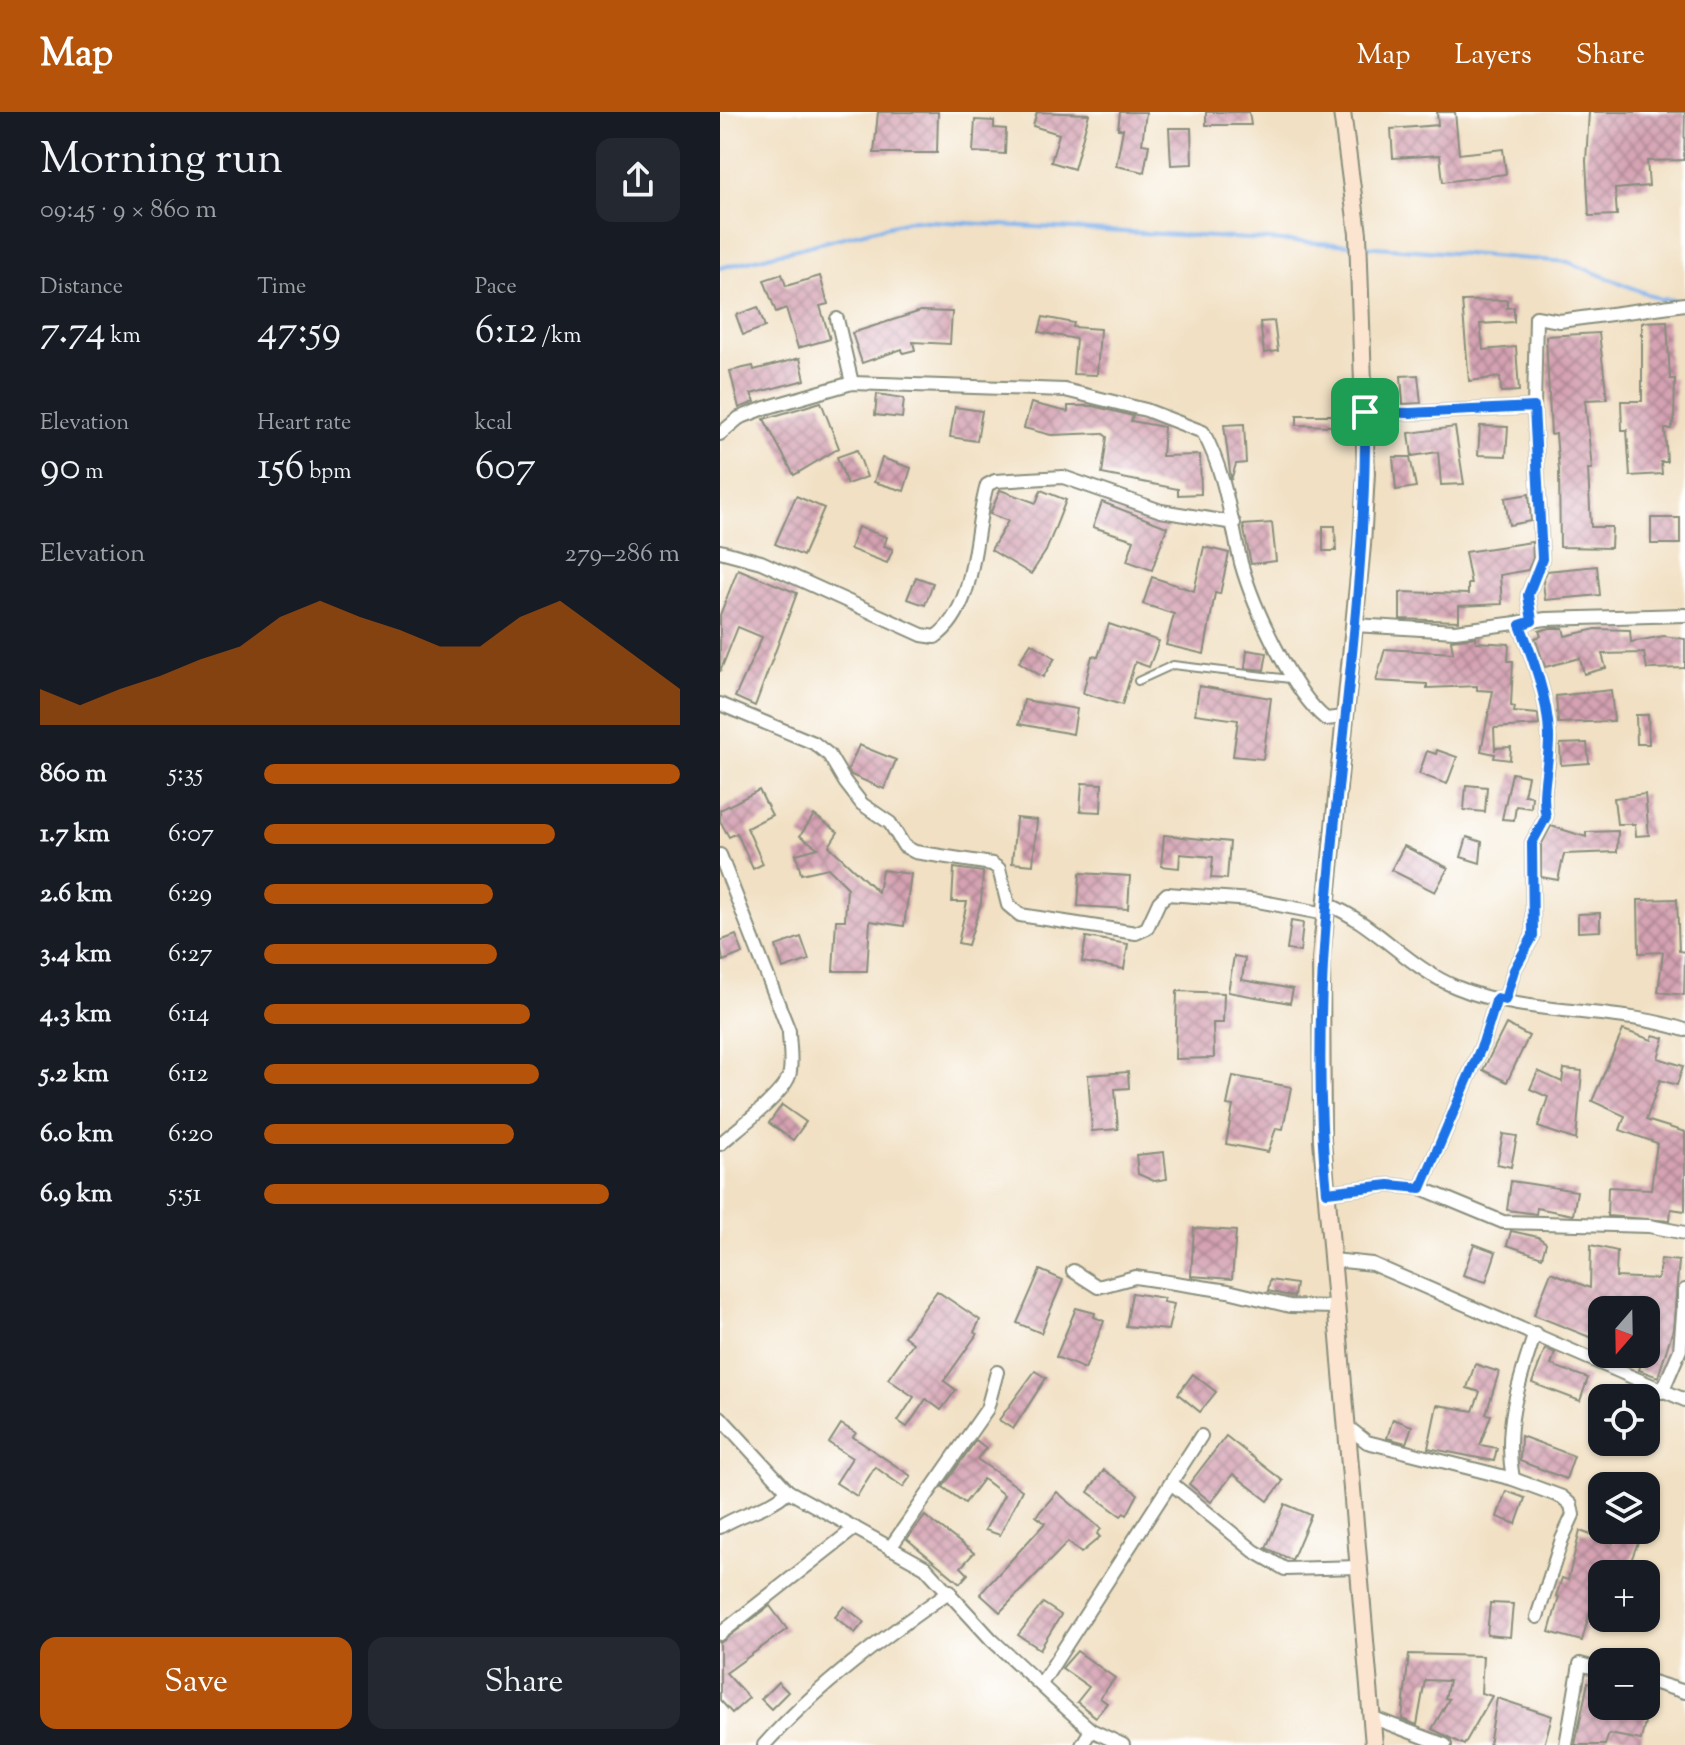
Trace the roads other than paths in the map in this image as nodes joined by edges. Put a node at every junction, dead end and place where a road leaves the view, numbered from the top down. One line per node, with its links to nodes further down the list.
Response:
1 (1342, 112): 6 (main road)
2 (1685, 304): 5 (street)
3 (837, 319): 4 (street)
4 (852, 383): 7 (street); 8 (street)
5 (1534, 407): 6 (street); 11 (street)
6 (1365, 412): 12 (main road)
7 (720, 434)
8 (1234, 523): 9 (street); 13 (street)
9 (720, 551)
10 (1685, 615): 11 (street)
11 (1526, 623): 12 (street); 19 (street)
12 (1354, 625): 16 (main road)
13 (1290, 679): 14 (lane); 16 (street)
14 (1138, 681)
15 (720, 704): 18 (street)
16 (1344, 717): 18 (main road)
17 (720, 855): 23 (street)
18 (1327, 909): 19 (street); 25 (main road)
19 (1501, 999): 21 (street); 24 (street)
20 (1685, 1017): 21 (street)
21 (1669, 1025): 22 (street)
22 (1685, 1030)
23 (720, 1144)
24 (1421, 1188): 25 (street); 26 (street)
25 (1327, 1192): 27 (main road)
26 (1685, 1233)
27 (1333, 1260): 30 (main road); 31 (street)
28 (1073, 1271): 30 (street)
29 (1685, 1290): 33 (street)
30 (1337, 1307): 36 (main road)
31 (1535, 1333): 33 (street); 38 (street)
32 (997, 1372): 43 (street)
33 (1662, 1392): 34 (street)
34 (1685, 1400)
35 (720, 1417): 40 (street)
36 (1349, 1428): 38 (street); 44 (main road)
37 (1201, 1436): 39 (street)
38 (1513, 1479): 46 (street)
39 (1171, 1483): 44 (street); 49 (street)
40 (788, 1491): 41 (street); 42 (street)
41 (720, 1527)
42 (855, 1528): 43 (street); 47 (street)
43 (890, 1548): 45 (street)
44 (1359, 1567): 52 (main road)
45 (950, 1591): 49 (street); 54 (street)
46 (1537, 1617)
47 (720, 1634)
48 (1588, 1666): 59 (street)
49 (1041, 1684): 53 (street)
50 (1660, 1684): 51 (street)
51 (1685, 1692)
52 (1371, 1717): 57 (main road); 58 (street)
53 (1091, 1730): 55 (street); 56 (street)
54 (764, 1745)
55 (1082, 1745)
56 (1123, 1745)
57 (1374, 1745)
58 (1445, 1745)
59 (1566, 1745)

